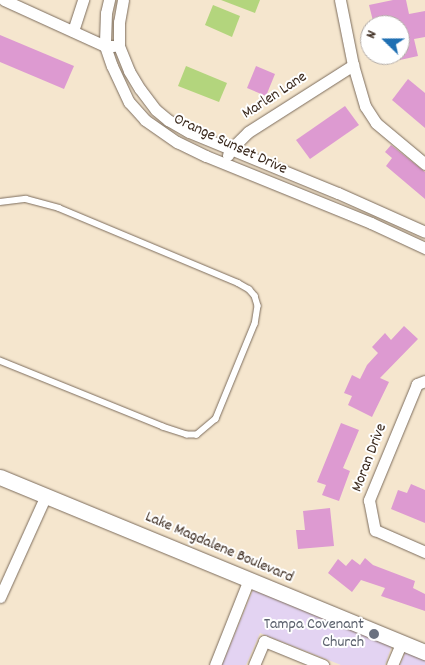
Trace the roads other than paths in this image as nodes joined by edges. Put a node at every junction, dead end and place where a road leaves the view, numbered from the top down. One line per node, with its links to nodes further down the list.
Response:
1 (4, 0): 6 (street)
2 (84, 0): 6 (street)
3 (109, 0): 7 (street, Orange Sunset Drive)
4 (123, 0): 8 (street, Orange Sunset Drive)
5 (340, 0): 9 (street)
6 (73, 31): 7 (street)
7 (105, 46): 8 (street); 11 (street, Orange Sunset Drive)
8 (120, 46): 10 (street, Orange Sunset Drive)
9 (353, 65): 10 (street, Marlen Lane); 12 (street)
10 (230, 150): 11 (street, Marlen Lane); 14 (street, Orange Sunset Drive)
11 (225, 164): 15 (street, Orange Sunset Drive)
12 (425, 164)
13 (0, 202): 16 (lane)
14 (425, 232)
15 (425, 248)
16 (0, 361)
17 (425, 382): 20 (street, Moran Drive)
18 (0, 477): 19 (street, Lake Magdalene Boulevard)
19 (46, 495): 21 (street, Lake Magdalene Boulevard); 22 (street)
20 (425, 552)
21 (249, 580): 23 (street, Lake Magdalene Boulevard); 25 (street)
22 (0, 597)
23 (402, 642): 24 (street, Lake Magdalene Boulevard); 28 (street)
24 (425, 652)
25 (215, 665)
26 (254, 665): 27 (street)
27 (323, 665)
28 (392, 665)

